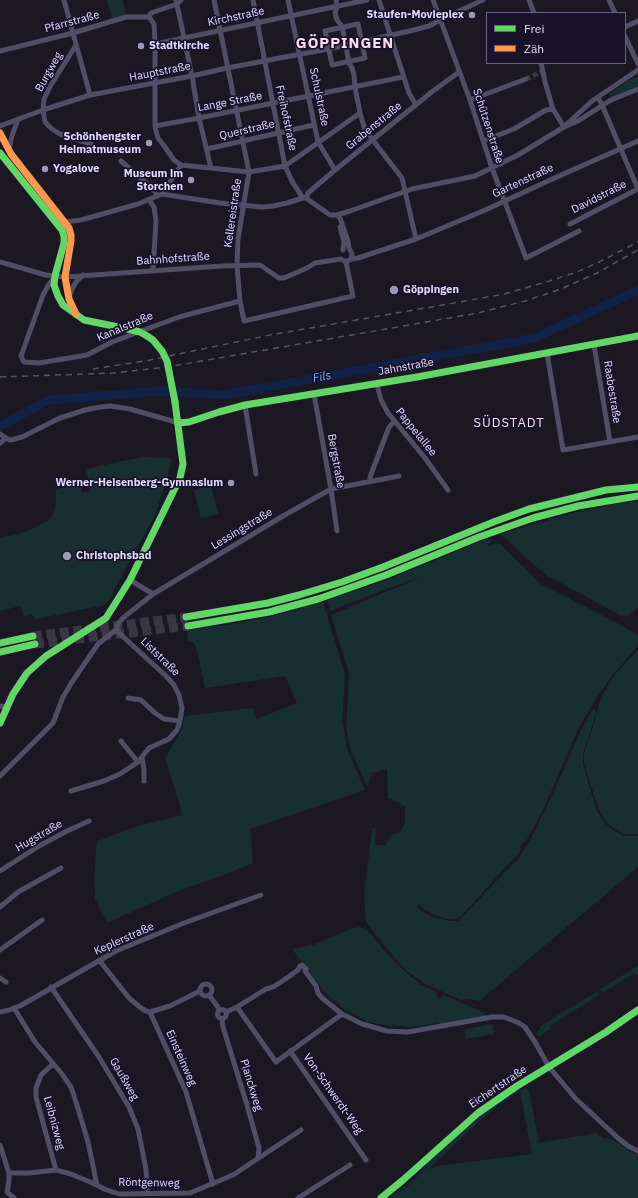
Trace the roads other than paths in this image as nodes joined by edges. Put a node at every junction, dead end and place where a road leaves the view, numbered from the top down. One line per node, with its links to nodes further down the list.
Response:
1 (64, 0): 24 (street)
2 (214, 0): 23 (street, Kellereistraße)
3 (253, 0): 20 (street, Freihofstraße)
4 (288, 0): 16 (street, Schulstraße)
5 (336, 0): 13 (street)
6 (367, 0): 13 (street, Kirchstraße)
7 (379, 0): 25 (street)
8 (433, 0): 18 (street, Schützenstraße)
9 (483, 0): 18 (street, Hauptstraße)
10 (529, 0): 14 (street)
11 (609, 0): 15 (street)
12 (178, 1): 17 (street, Pfarrstraße); 26 (street)
13 (338, 6): 16 (street, Kirchstraße); 22 (street)
14 (534, 12)
15 (614, 12)
16 (291, 16): 20 (street, Kirchstraße); 34 (street, Schulstraße)
17 (149, 17): 24 (street, Pfarrstraße); 29 (street)
18 (440, 20): 25 (street, Hauptstraße); 41 (street, Schützenstraße)
19 (638, 21): 21 (street)
20 (257, 23): 23 (street, Kirchstraße); 35 (street, Freihofstraße)
21 (626, 26)
22 (342, 27): 28 (street); 31 (street); 32 (street)
23 (220, 31): 26 (street, Kirchstraße); 39 (street, Kellereistraße)
24 (72, 33): 30 (street); 33 (street, Pfarrstraße)
25 (391, 35): 28 (street, Hauptstraße); 43 (street)
26 (184, 38): 29 (street, Kirchstraße); 42 (street)
27 (626, 38): 38 (street)
28 (362, 42): 31 (street, Hauptstraße); 36 (street)
29 (155, 44): 45 (street)
30 (76, 45): 48 (street); 56 (street, Burgweg)
31 (346, 45): 32 (street, Hauptstraße); 36 (street)
32 (327, 49): 34 (street, Hauptstraße); 36 (street)
33 (0, 51)
34 (300, 54): 35 (street, Hauptstraße); 49 (street, Schulstraße)
35 (264, 61): 39 (street, Hauptstraße); 52 (street, Freihofstraße)
36 (349, 62): 46 (street)
37 (541, 64): 55 (street)
38 (638, 64)
39 (227, 68): 42 (street, Hauptstraße); 57 (street, Kellereistraße)
40 (638, 70): 50 (street)
41 (459, 72): 51 (street, Schützenstraße); 53 (street, Grabenstraße)
42 (192, 76): 45 (street, Hauptstraße); 59 (street)
43 (403, 77): 46 (street, Lange Straße); 53 (street)
44 (526, 79): 51 (street)
45 (155, 83): 48 (street, Hauptstraße); 63 (street)
46 (354, 87): 49 (street, Lange Straße); 58 (street)
47 (638, 89): 54 (street)
48 (90, 95): 56 (street, Hauptstraße)
49 (308, 96): 52 (street, Lange Straße); 61 (street, Schulstraße)
50 (598, 97): 54 (street); 64 (street)
51 (470, 100): 69 (street, Schützenstraße)
52 (273, 103): 57 (street, Lange Straße); 66 (street, Freihofstraße)
53 (416, 105): 67 (street, Grabenstraße)
54 (602, 105): 64 (street); 73 (street)
55 (554, 109): 64 (street); 69 (street)
56 (43, 110): 60 (street, Hauptstraße); 72 (street)
57 (237, 110): 59 (street, Lange Straße); 68 (street, Kellereistraße)
58 (360, 113): 67 (street); 71 (street)
59 (199, 118): 63 (street, Lange Straße); 75 (street)
60 (18, 119): 62 (street, Hauptstraße); 74 (street)
61 (314, 125): 66 (street, Querstraße); 71 (street, Schulstraße)
62 (0, 126)
63 (155, 126): 78 (street)
64 (564, 127): 81 (street)
65 (0, 133): 74 (main road)
66 (279, 134): 68 (street, Querstraße); 79 (street, Freihofstraße)
67 (372, 140): 82 (street, Grabenstraße); 85 (street)
68 (243, 141): 75 (street, Querstraße); 83 (street, Kellereistraße)
69 (483, 141): 81 (street, Schützenstraße)
70 (638, 141): 73 (street, Gartenstraße)
71 (318, 142): 79 (street); 82 (street, Schulstraße)
72 (91, 144)
73 (621, 149): 84 (street); 89 (street, Gartenstraße)
74 (9, 150): 92 (main road)
75 (207, 150): 80 (street)
76 (0, 153): 92 (main road)
77 (121, 161): 86 (street)
78 (181, 165): 80 (street); 86 (street)
79 (285, 166): 83 (street); 87 (street, Freihofstraße)
80 (211, 168): 83 (street)
81 (492, 168): 85 (street); 89 (street, Schützenstraße)
82 (335, 170): 87 (street, Grabenstraße)
83 (249, 172): 90 (street, Kellereistraße)
84 (638, 189): 93 (street, Davidstraße)
85 (405, 192): 91 (street); 95 (street)
86 (160, 195): 88 (street); 90 (street)
87 (304, 198): 90 (street); 91 (street, Freihofstraße)
88 (149, 200): 92 (street); 102 (street)
89 (504, 201): 95 (street, Gartenstraße); 98 (street, Schützenstraße)
90 (243, 206): 101 (street, Kellereistraße)
91 (337, 215): 96 (street); 97 (street)
92 (62, 224): 104 (main road); 105 (main road)
93 (570, 224)
94 (579, 231): 98 (street, Davidstraße)
95 (416, 239): 99 (street, Bahnhofstraße)
96 (343, 250): 97 (street); 99 (street)
97 (350, 251): 99 (street)
98 (526, 258)
99 (346, 260): 101 (street, Bahnhofstraße); 107 (street, Kellereistraße)
100 (0, 262): 104 (street, Bahnhofstraße)
101 (237, 266): 102 (street, Bahnhofstraße); 107 (street, Kellereistraße)
102 (153, 270): 103 (street, Bahnhofstraße)
103 (83, 275): 105 (street, Bahnhofstraße); 106 (street)
104 (55, 276): 105 (street, Bahnhofstraße); 107 (street, Kanalstraße); 108 (main road)
105 (65, 277): 106 (main road)
106 (69, 299): 108 (main road)
107 (240, 301)
108 (76, 315): 116 (main road, bridge)
109 (638, 336): 110 (main road, Jahnstraße)
110 (594, 345): 111 (main road, Jahnstraße); 120 (street, Raabestraße)
111 (547, 353): 112 (main road, Jahnstraße); 120 (street)
112 (377, 384): 113 (main road, Jahnstraße); 115 (street, Pappelallee)
113 (314, 394): 114 (main road, Jahnstraße); 126 (street, Bergstraße)
114 (245, 405): 116 (main road, Jahnstraße); 122 (street)
115 (394, 422): 124 (street); 127 (street, Pappelallee)
116 (179, 423): 119 (street); 130 (main road)
117 (0, 434): 119 (street)
118 (638, 437): 120 (street)
119 (6, 438): 121 (street)
120 (610, 442)
121 (0, 443)
122 (256, 474)
123 (399, 476): 124 (street, Lessingstraße)
124 (370, 482): 126 (street, Lessingstraße)
125 (638, 487): 132 (main road)
126 (331, 489): 129 (street, Bergstraße); 131 (street, Lessingstraße)
127 (448, 490)
128 (638, 496): 133 (main road)
129 (337, 531)
130 (130, 580): 131 (street); 140 (main road)
131 (153, 594): 134 (street, Lessingstraße)
132 (186, 617)
133 (188, 626)
134 (117, 629): 141 (street, Liststraße); 145 (street, Lessingstraße)
135 (33, 636): 136 (main road)
136 (0, 643)
137 (35, 644): 138 (main road)
138 (0, 652)
139 (128, 698): 141 (street)
140 (3, 707): 142 (main road)
141 (180, 721): 144 (street, Liststraße)
142 (0, 723)
143 (121, 741): 144 (street)
144 (140, 760): 146 (street); 147 (street, Liststraße)
145 (0, 776)
146 (144, 781)
147 (71, 791)
148 (89, 821): 150 (street, Hugstraße)
149 (61, 868): 152 (street)
150 (0, 871)
151 (261, 895): 155 (street, Keplerstraße)
152 (0, 907)
153 (42, 920): 154 (street)
154 (0, 950)
155 (99, 960): 158 (street, Keplerstraße); 166 (street)
156 (0, 978): 157 (street)
157 (6, 982)
158 (51, 987): 162 (street, Keplerstraße); 183 (street, Gaußweg)
159 (200, 991): 160 (street); 160 (street); 166 (street)
160 (209, 995): 163 (street)
161 (237, 1007): 167 (street); 168 (street); 170 (street, Von-Schwerdt-Weg)
162 (14, 1008): 165 (street, Keplerstraße); 171 (street)
163 (220, 1010): 167 (street); 169 (street)
164 (638, 1010): 172 (main road, Eichertstraße)
165 (0, 1012)
166 (150, 1012): 182 (street, Einsteinweg)
167 (226, 1012): 169 (street)
168 (342, 1014): 170 (street); 172 (street)
169 (222, 1019): 176 (street, Planckweg)
170 (290, 1051): 177 (street, Von-Schwerdt-Weg)
171 (53, 1064): 179 (street, Leibnizweg); 181 (street)
172 (549, 1066): 175 (street); 187 (main road, Eichertstraße)
173 (301, 1130): 176 (street, Röntgenweg)
174 (0, 1145): 180 (street)
175 (638, 1151)
176 (258, 1157): 182 (street, Röntgenweg)
177 (366, 1160)
178 (350, 1165): 186 (street)
179 (56, 1170): 180 (street, Röntgenweg); 181 (street, Röntgenweg)
180 (9, 1173): 185 (street)
181 (97, 1184): 183 (street, Röntgenweg)
182 (213, 1184): 184 (street, Röntgenweg)
183 (147, 1194): 184 (street, Röntgenweg)
184 (191, 1196)
185 (14, 1198)
186 (298, 1198)
187 (381, 1198)

